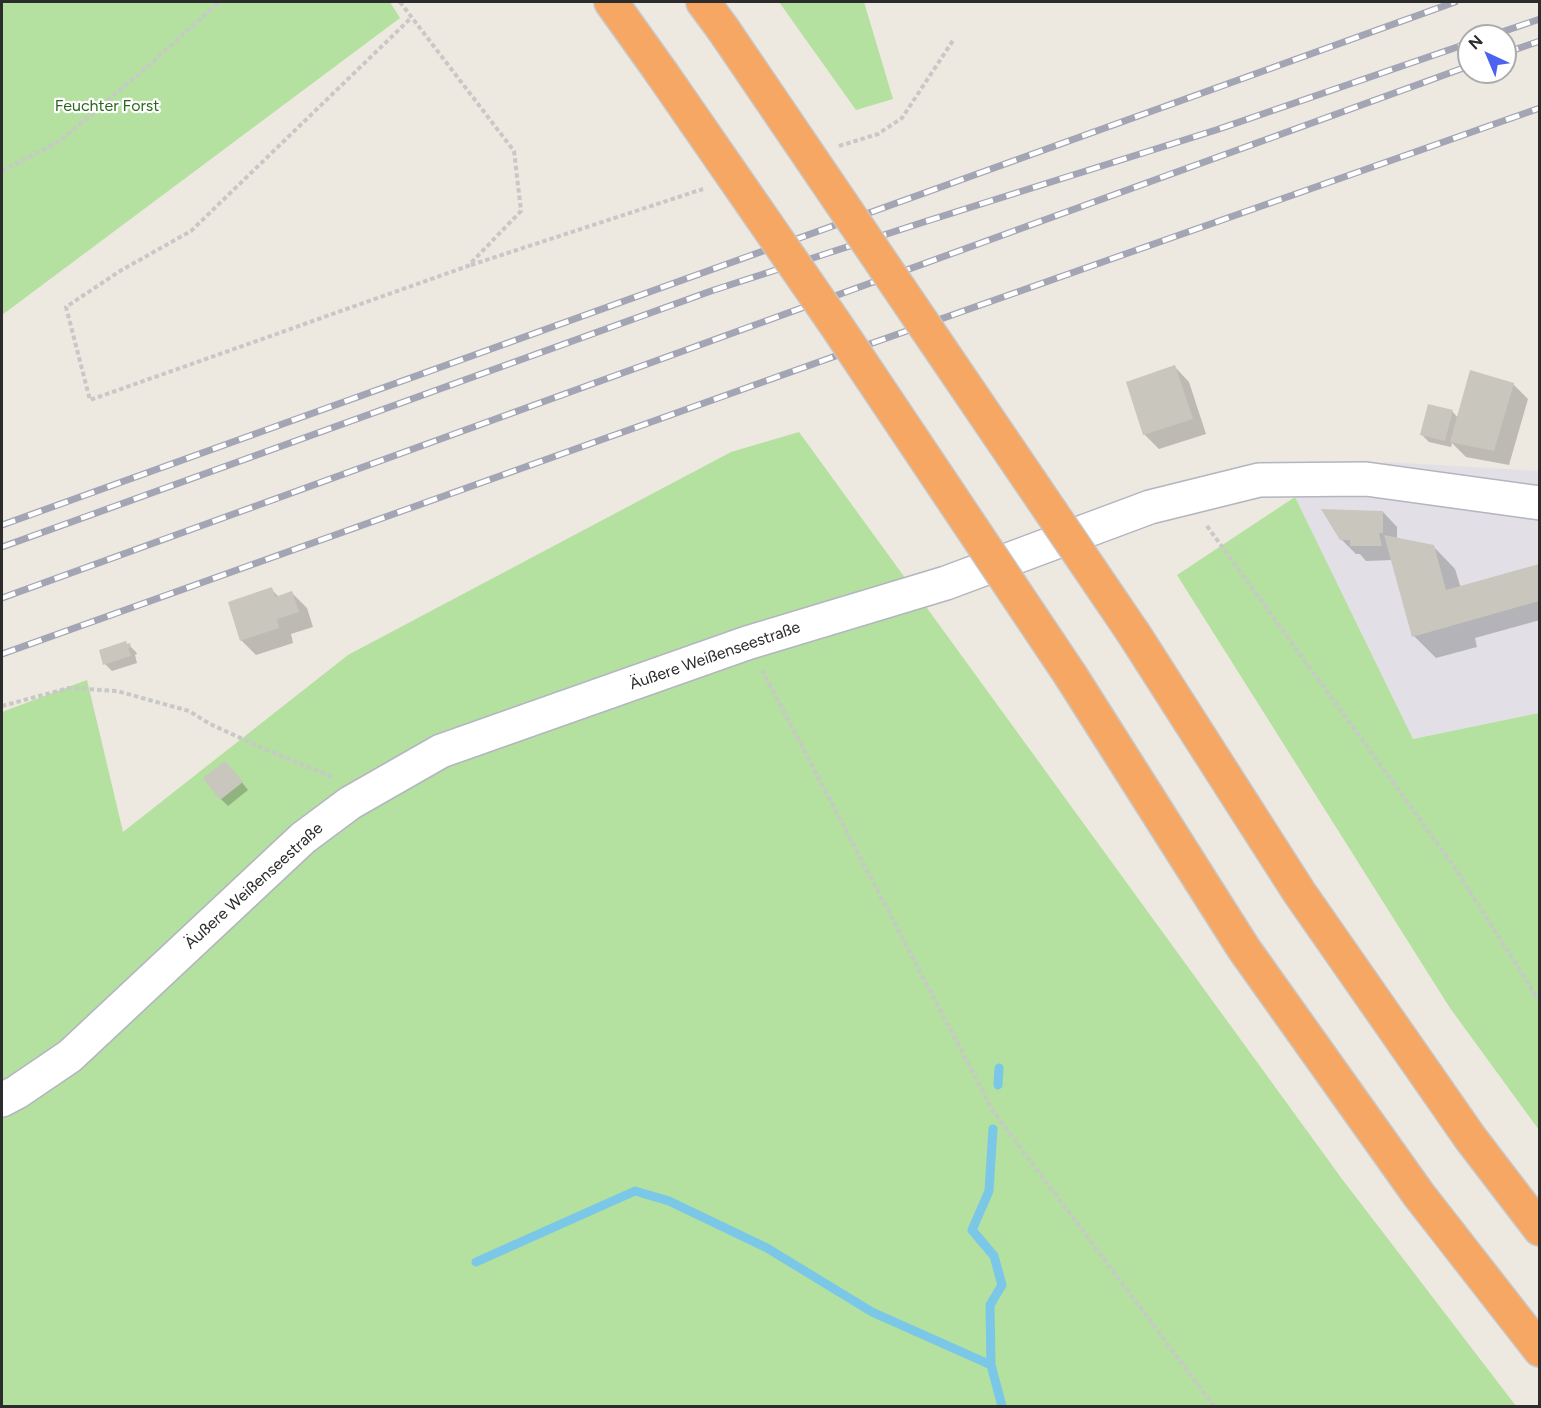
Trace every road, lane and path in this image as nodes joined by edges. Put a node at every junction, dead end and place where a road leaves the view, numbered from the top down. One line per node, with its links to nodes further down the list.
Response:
1 (219, 2): 8 (path)
2 (400, 2): 5 (path)
3 (611, 2): 19 (highway, bridge)
4 (703, 2): 18 (highway, bridge)
5 (411, 18): 10 (path); 10 (path)
6 (954, 39): 7 (path)
7 (833, 148)
8 (2, 171)
9 (711, 187): 10 (path)
10 (468, 266)
11 (1203, 494): 12 (street, Äußere Weißenseestraße); 13 (street, Äußere Weißenseestraße); 16 (path)
12 (1539, 504)
13 (747, 643): 15 (street, Äußere Weißenseestraße); 20 (path)
14 (2, 706): 15 (path)
15 (350, 803): 17 (street, Äußere Weißenseestraße)
16 (1539, 1002)
17 (2, 1100)
18 (1539, 1229)
19 (1539, 1350)
20 (1214, 1407)

